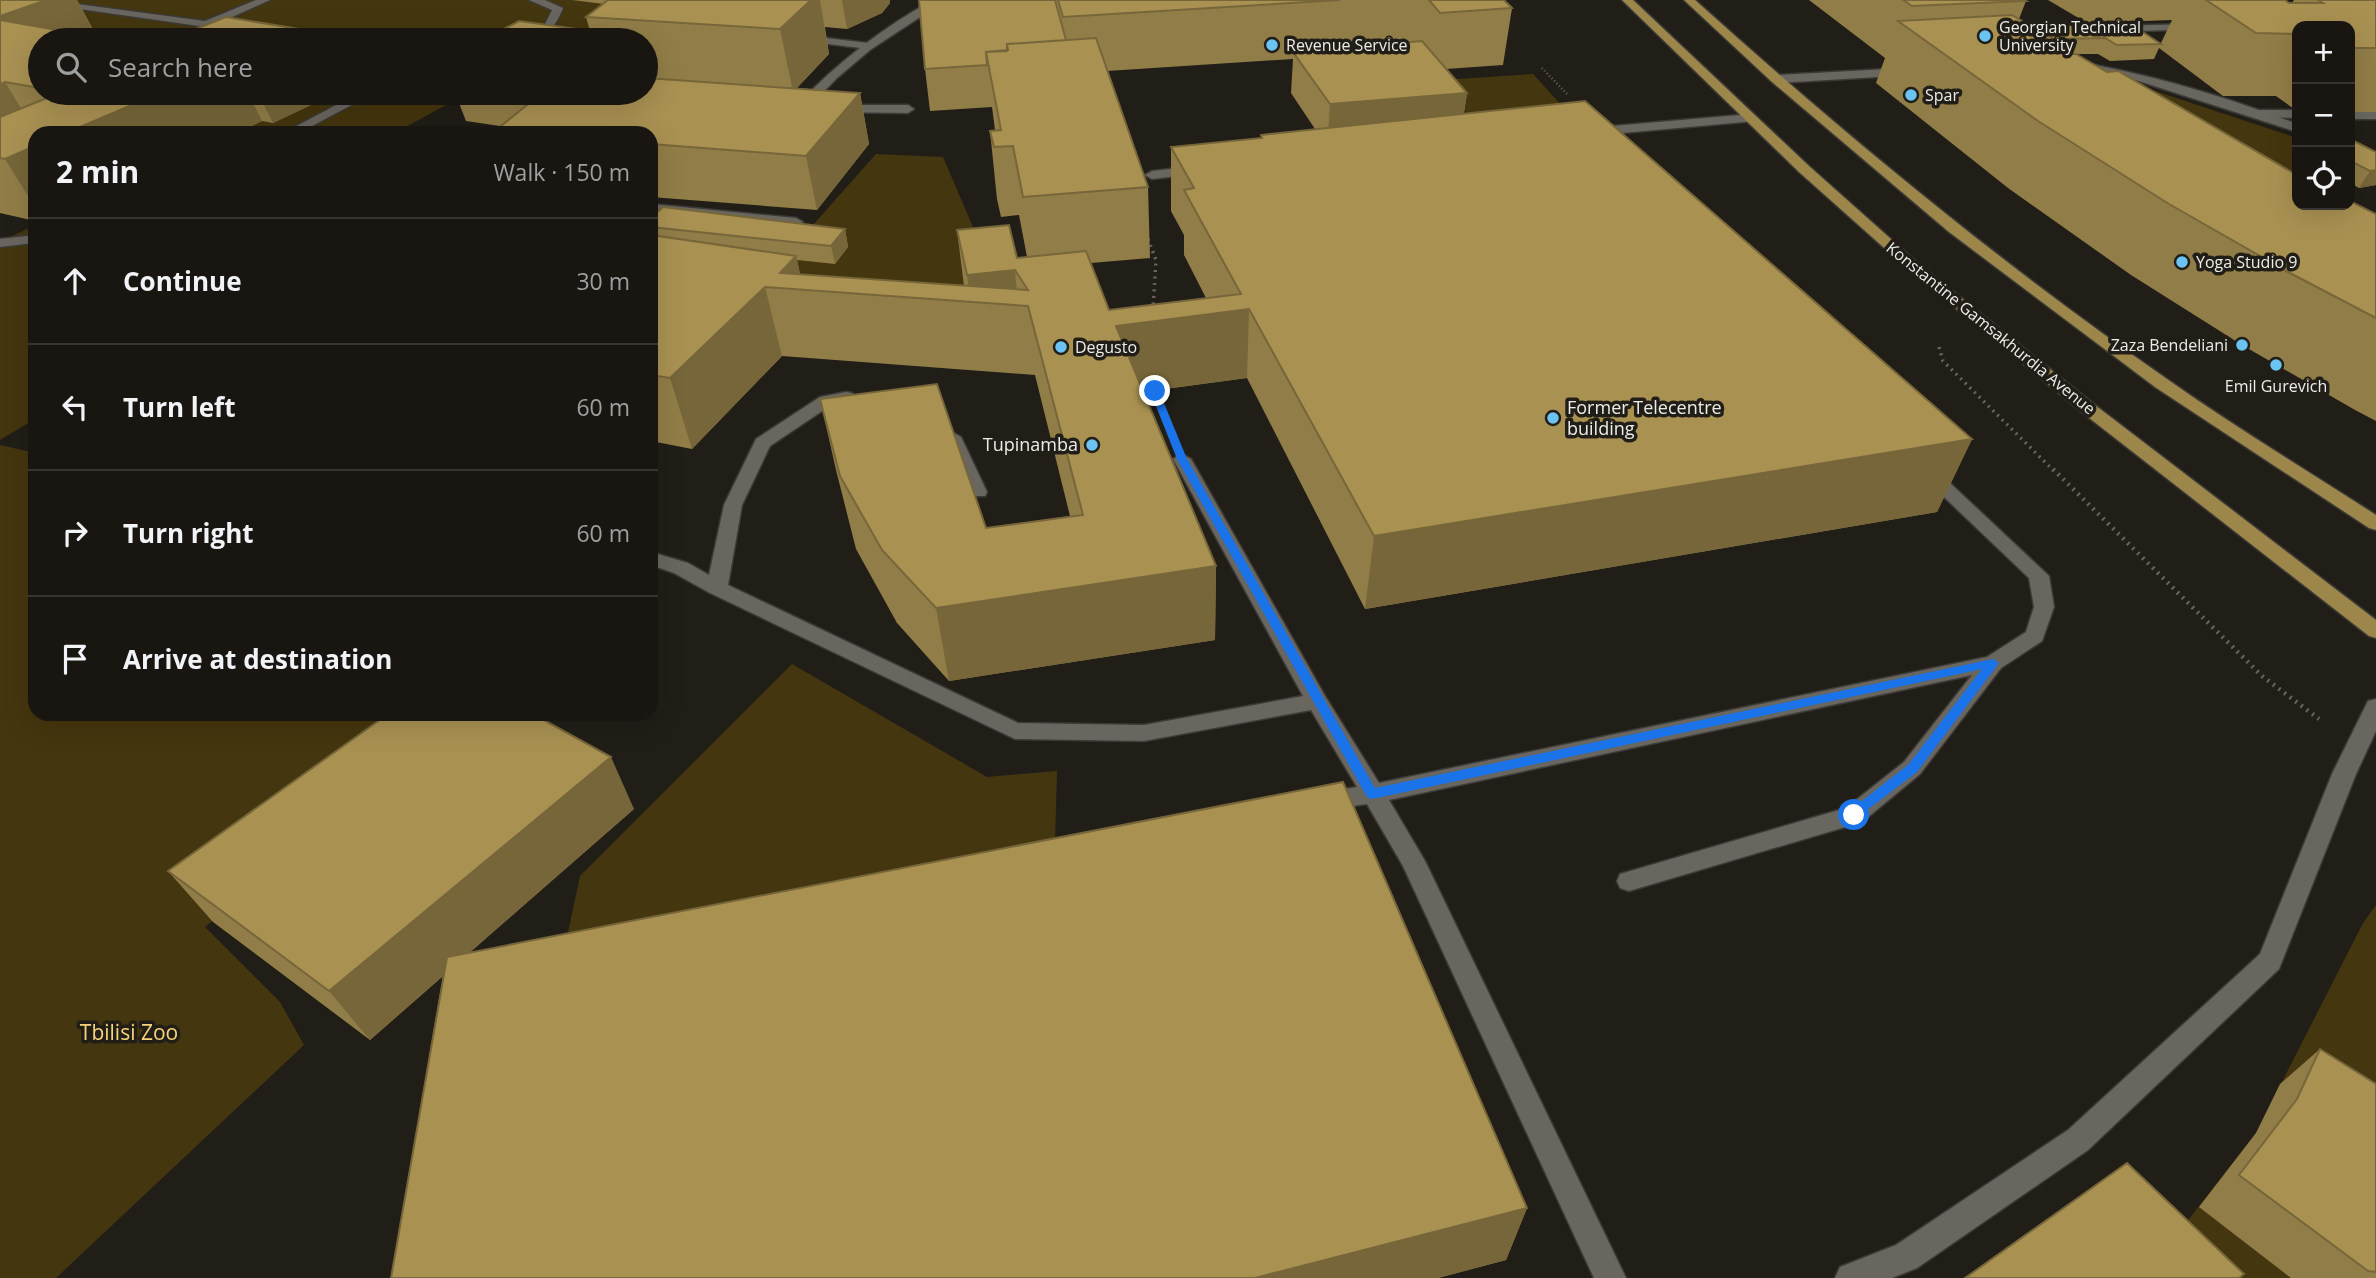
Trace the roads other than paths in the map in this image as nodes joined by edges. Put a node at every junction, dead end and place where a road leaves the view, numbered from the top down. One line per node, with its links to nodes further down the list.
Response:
1 (265, 0): 8 (street)
2 (534, 0): 11 (street)
3 (942, 0): 14 (street)
4 (1627, 0): 24 (main road, Konstantine Gamsakhurdia Avenue)
5 (1689, 0): 17 (main road)
6 (51, 1): 7 (street); 8 (street)
7 (37, 6)
8 (207, 24): 10 (street)
9 (2204, 27): 12 (street)
10 (233, 28)
11 (547, 28)
12 (2096, 30)
13 (792, 37): 14 (street)
14 (868, 46): 19 (street)
15 (2063, 64): 20 (street)
16 (1916, 72): 17 (street)
17 (1776, 79): 39 (main road)
18 (344, 105): 25 (street)
19 (908, 109)
20 (2260, 114): 21 (street); 26 (street)
21 (2292, 114)
22 (2355, 115): 23 (street)
23 (2376, 116)
24 (1751, 118): 27 (street); 42 (main road, Konstantine Gamsakhurdia Avenue)
25 (303, 126)
26 (2292, 126)
27 (1586, 149)
28 (1210, 169): 29 (street)
29 (1152, 175)
30 (658, 209): 31 (street)
31 (796, 222)
32 (28, 241): 33 (street)
33 (0, 243)
34 (865, 395): 41 (street)
35 (943, 418): 38 (street)
36 (1182, 459): 44 (street)
37 (1918, 462): 43 (street)
38 (978, 492)
39 (2376, 524)
40 (658, 560): 41 (street)
41 (717, 588): 44 (street)
42 (2376, 631)
43 (1993, 663): 46 (street); 48 (street)
44 (1317, 701): 46 (street)
45 (2376, 707): 50 (street)
46 (1372, 794): 47 (street); 49 (street)
47 (1305, 804)
48 (1629, 881)
49 (1610, 1278)
50 (1851, 1278)

